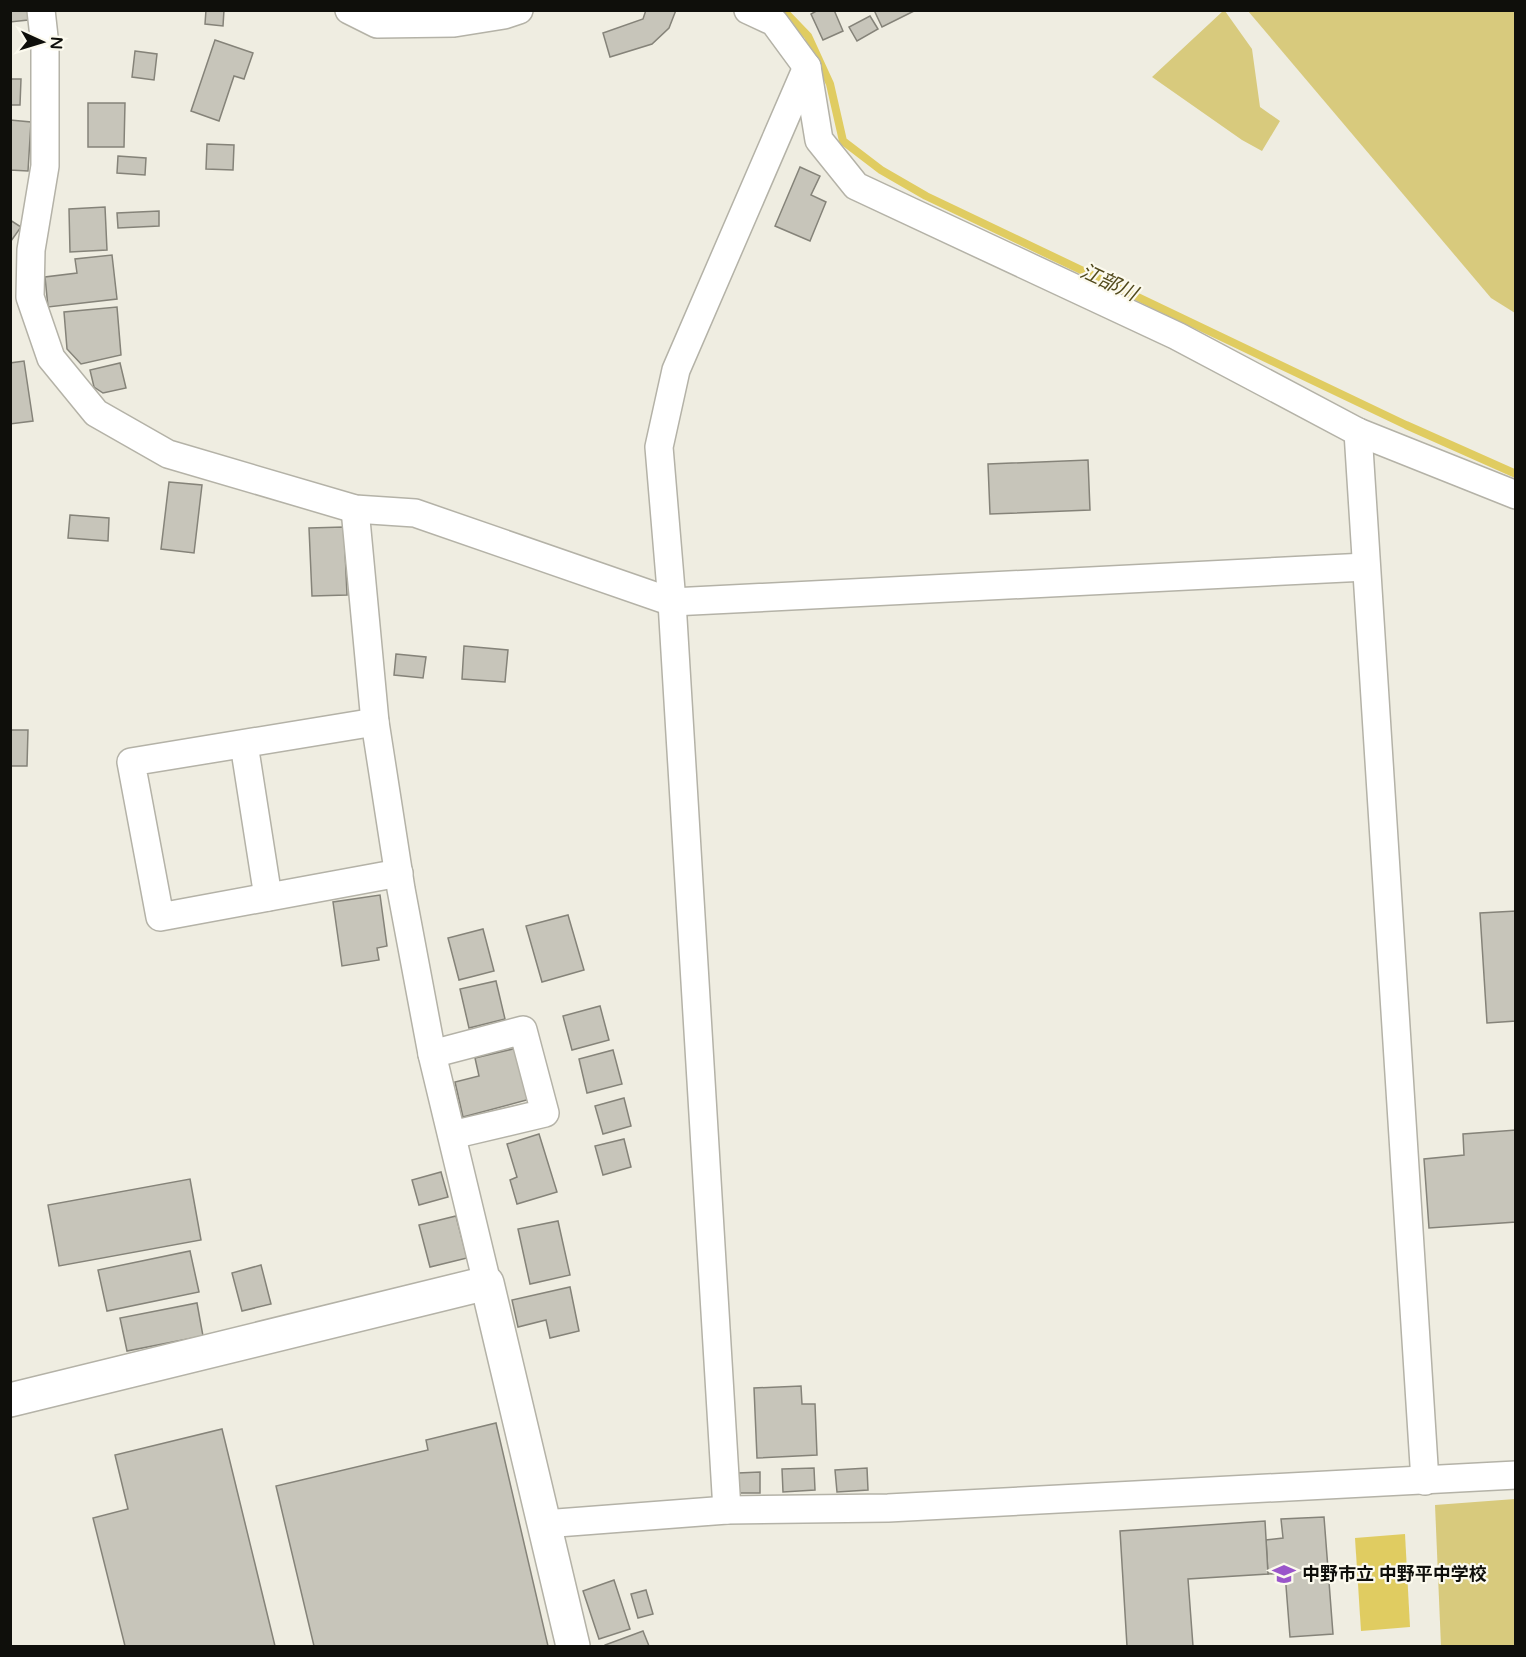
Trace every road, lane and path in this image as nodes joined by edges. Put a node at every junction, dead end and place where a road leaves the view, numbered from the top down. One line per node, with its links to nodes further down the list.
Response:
1 (41, 10): 7 (street)
2 (349, 10): 5 (street)
3 (519, 10): 5 (street)
4 (748, 10): 6 (street)
5 (402, 17)
6 (807, 67): 8 (street); 12 (street)
7 (21, 254): 10 (street)
8 (1358, 432): 9 (street); 11 (street)
9 (1515, 495)
10 (355, 509): 12 (street); 13 (street)
11 (1366, 567): 12 (street); 22 (street)
12 (672, 602): 23 (street)
13 (375, 722): 14 (street); 15 (street)
14 (244, 744): 16 (street); 16 (street)
15 (399, 873): 16 (street); 17 (street)
16 (268, 897)
17 (432, 1054): 18 (street); 18 (street)
18 (452, 1135): 19 (street)
19 (487, 1283): 20 (street); 24 (street)
20 (10, 1400)
21 (1515, 1475): 22 (street)
22 (1425, 1481): 23 (street)
23 (727, 1510): 24 (street)
24 (544, 1524): 25 (street)
25 (573, 1647)

